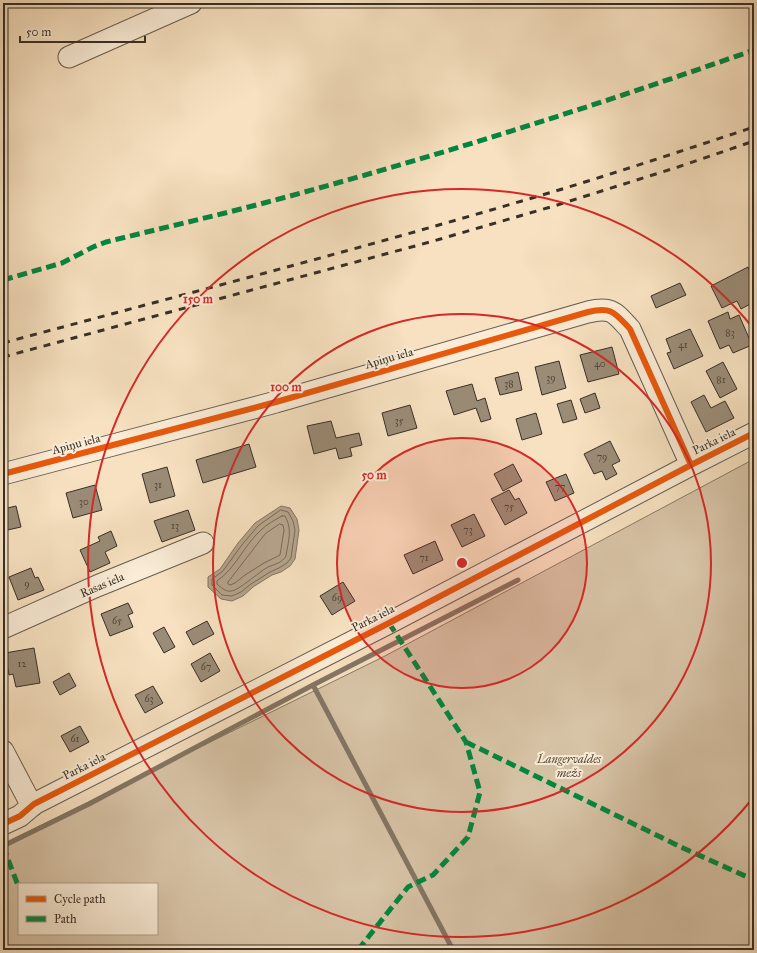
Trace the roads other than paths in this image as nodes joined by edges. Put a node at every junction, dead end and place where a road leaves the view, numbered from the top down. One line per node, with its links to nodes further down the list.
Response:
1 (191, 3): 2 (street)
2 (69, 56)
3 (754, 433): 4 (street, Parka iela)
4 (691, 464): 5 (street, Apiņu iela); 9 (street, Parka iela)
5 (3, 474)
6 (202, 543): 7 (street, Rasas iela)
7 (3, 628)
8 (3, 751): 9 (street)
9 (32, 806): 10 (street, Parka iela)
10 (3, 824)

